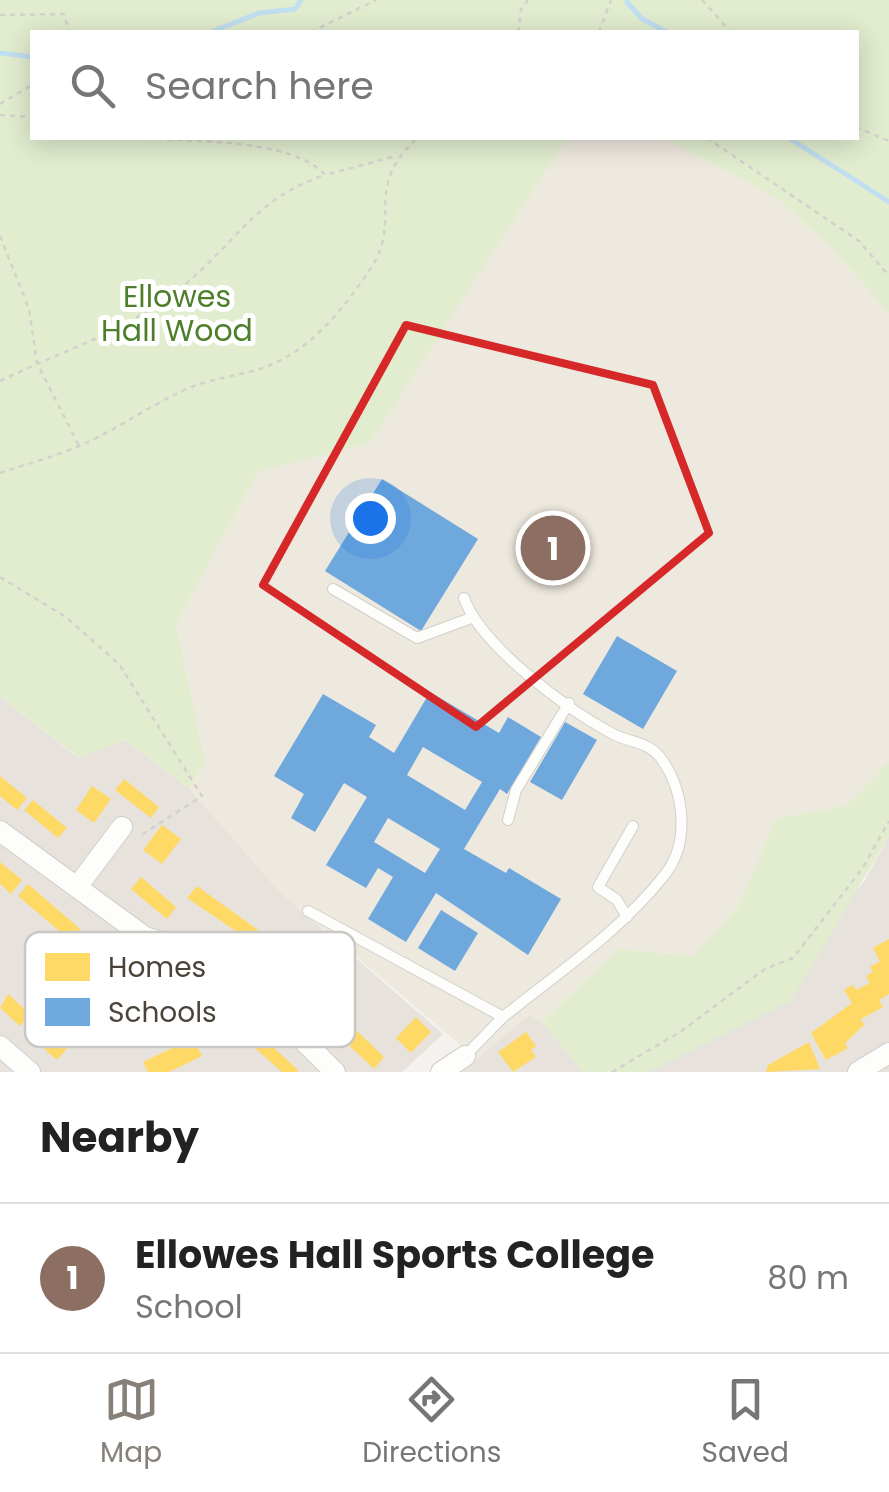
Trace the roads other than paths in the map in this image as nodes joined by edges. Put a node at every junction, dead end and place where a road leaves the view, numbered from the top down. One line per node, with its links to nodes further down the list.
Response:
1 (333, 589): 3 (lane)
2 (464, 598): 3 (lane)
3 (471, 618): 4 (lane)
4 (569, 703): 5 (lane); 11 (lane)
5 (508, 820)
6 (632, 826): 11 (lane)
7 (122, 828): 9 (street)
8 (0, 830): 9 (street)
9 (77, 887): 12 (street)
10 (308, 910): 13 (lane)
11 (627, 917): 15 (lane)
12 (138, 932)
13 (348, 932)
14 (355, 936): 15 (lane)
15 (503, 1017): 20 (lane)
16 (889, 1032): 17 (street)
17 (889, 1042)
18 (310, 1047): 21 (street)
19 (889, 1053): 23 (street)
20 (464, 1056): 22 (street)
21 (335, 1072)
22 (440, 1072)
23 (858, 1072)

